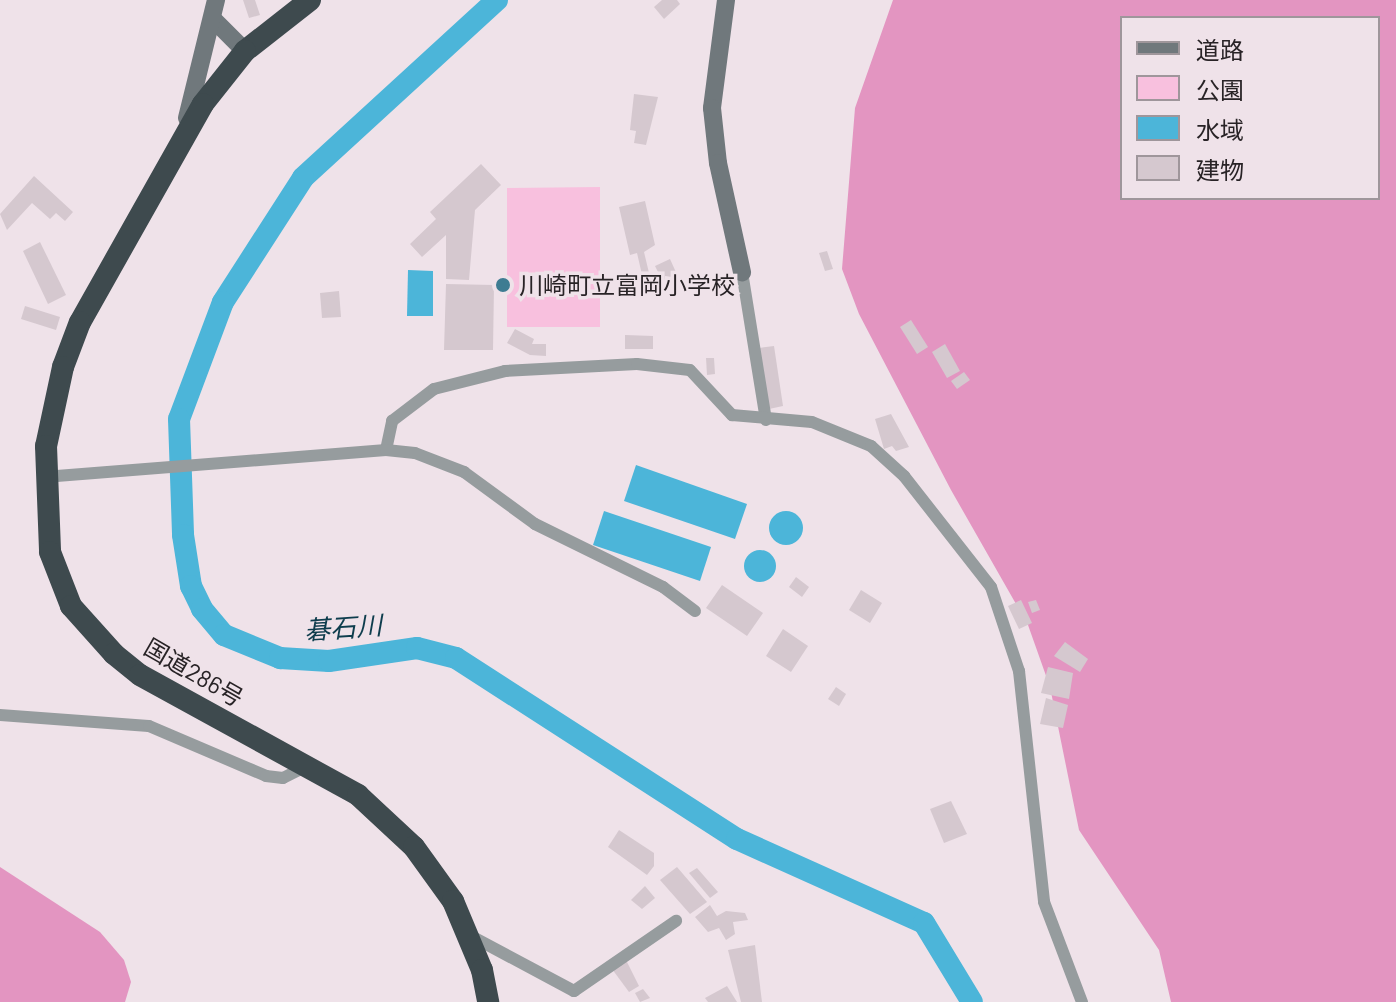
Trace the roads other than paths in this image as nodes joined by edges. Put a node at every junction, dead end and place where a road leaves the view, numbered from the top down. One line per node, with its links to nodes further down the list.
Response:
1 (310, 0): 4 (highway, 国道286号)
2 (726, 0): 6 (street)
3 (214, 9): 4 (street); 5 (street)
4 (245, 51): 5 (highway, 国道286号)
5 (178, 143): 9 (highway, 国道286号)
6 (742, 272): 7 (street)
7 (766, 420): 8 (street); 16 (street)
8 (386, 450): 9 (street); 10 (street)
9 (44, 477): 12 (highway, 国道286号)
10 (695, 611)
11 (0, 715): 12 (street)
12 (308, 765): 14 (highway, 国道286号)
13 (676, 921): 14 (street)
14 (468, 934): 15 (highway, 国道286号)
15 (488, 1002)
16 (1082, 1002)

